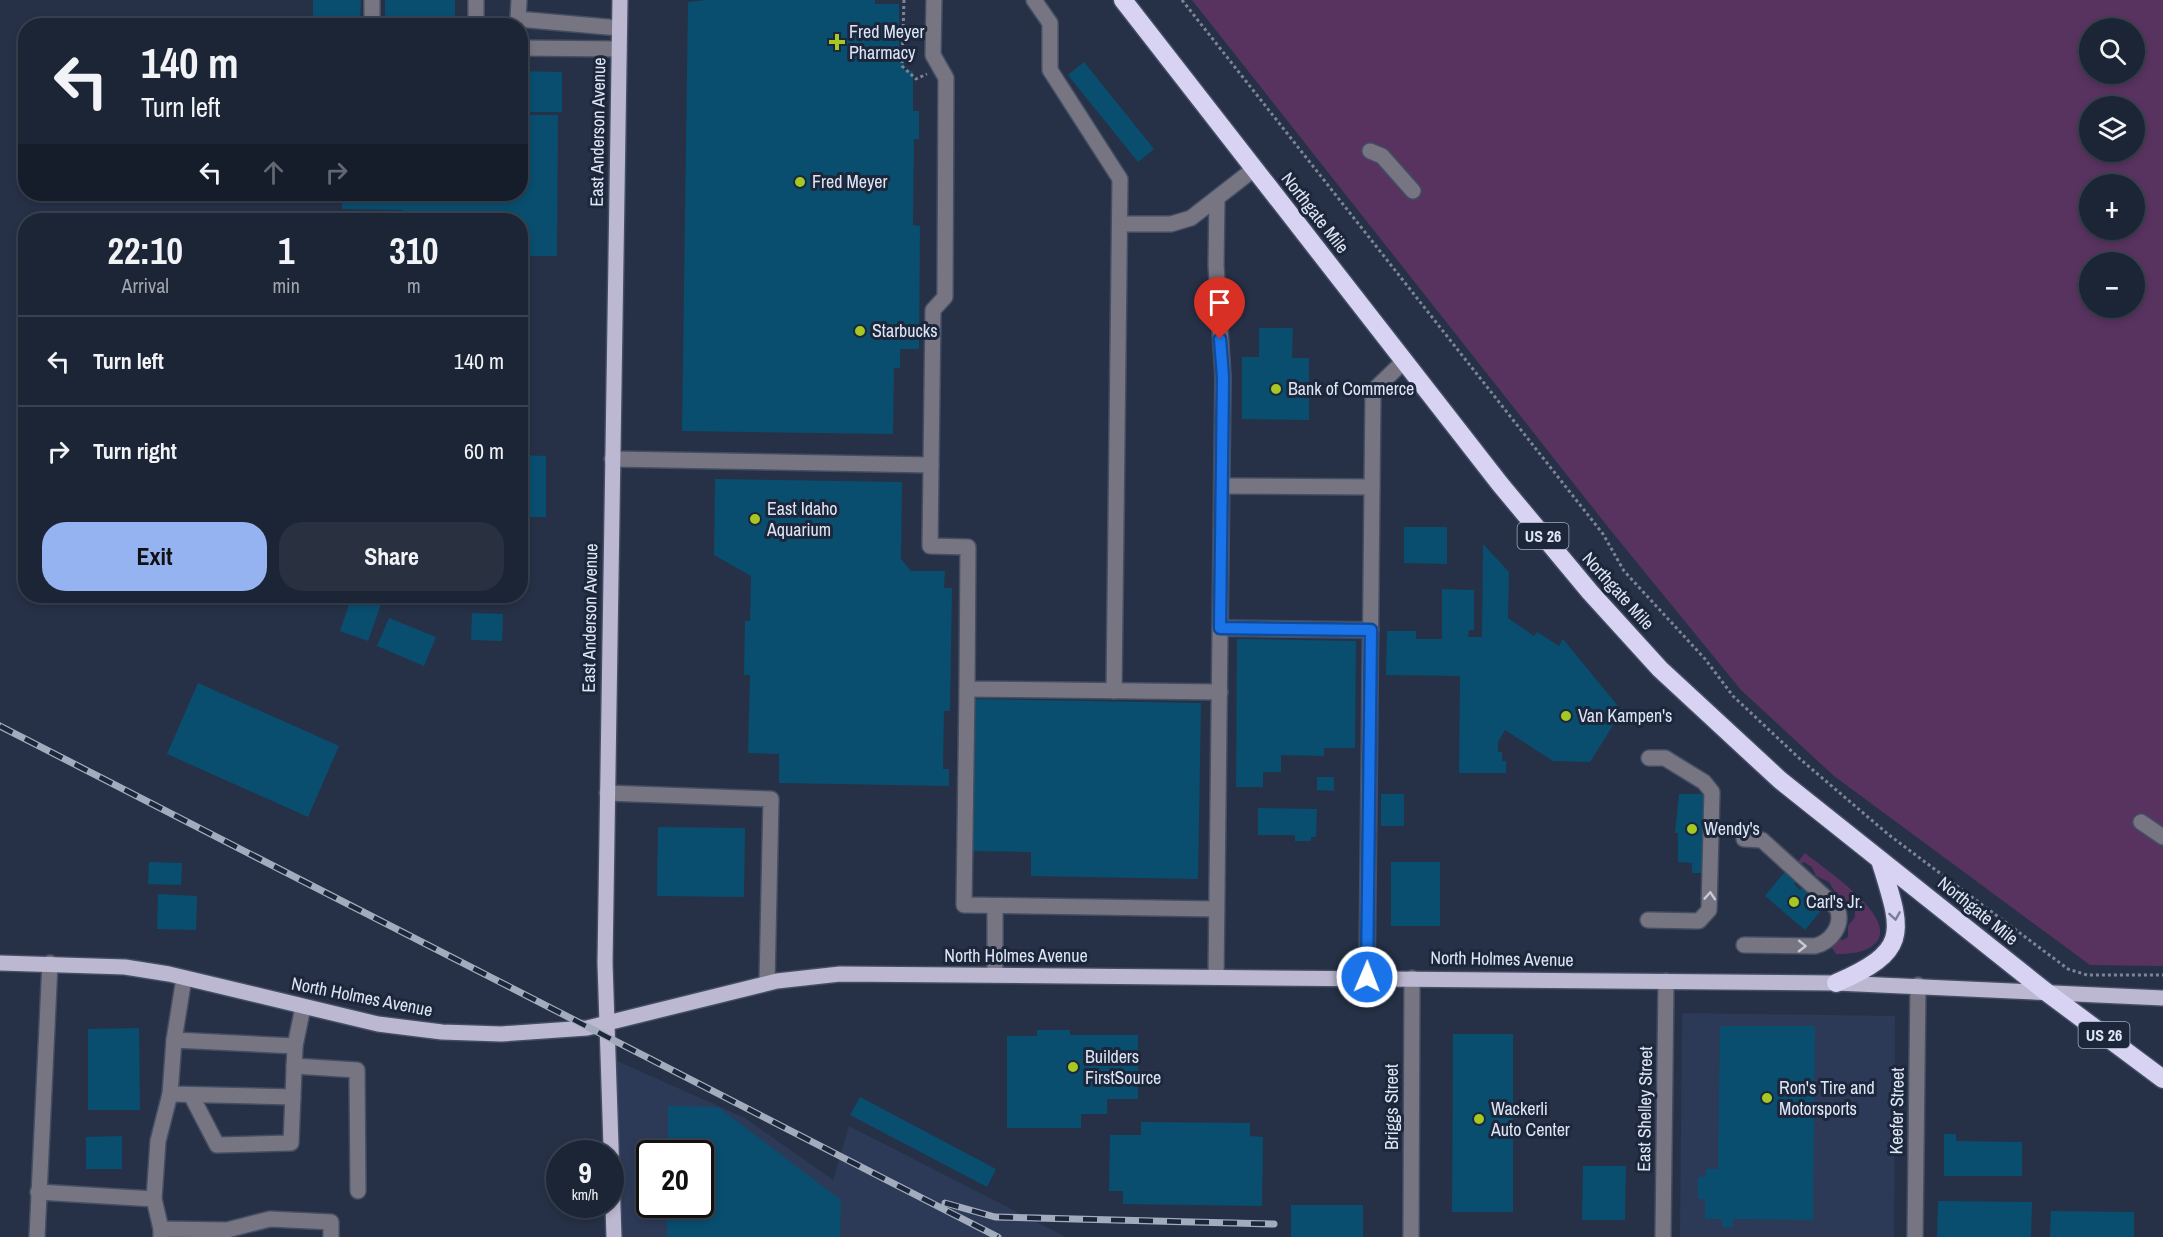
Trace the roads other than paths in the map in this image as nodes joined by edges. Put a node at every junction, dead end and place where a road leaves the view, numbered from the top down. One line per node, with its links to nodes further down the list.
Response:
1 (372, 0): 8 (street)
2 (476, 0): 9 (street)
3 (519, 0): 10 (street)
4 (620, 0): 12 (main road, East Anderson Avenue)
5 (934, 0): 22 (street)
6 (1034, 0): 19 (street)
7 (1123, 0): 16 (highway, Northgate Mile / US 26)
8 (372, 18)
9 (476, 18)
10 (518, 18)
11 (528, 20): 12 (street)
12 (619, 28): 14 (main road, East Anderson Avenue)
13 (528, 48): 14 (street)
14 (619, 49): 21 (main road, East Anderson Avenue)
15 (1370, 151): 17 (street)
16 (1254, 169): 18 (street); 20 (highway, Northgate Mile / US 26)
17 (1413, 191)
18 (1217, 198): 19 (street); 23 (street)
19 (1120, 224): 28 (street)
20 (1403, 362): 24 (street); 35 (highway, Northgate Mile / US 26)
21 (612, 459): 22 (street); 31 (main road, East Anderson Avenue)
22 (931, 465): 27 (street)
23 (1222, 486): 24 (street); 25 (street)
24 (1372, 487): 26 (street)
25 (1220, 628): 26 (street); 29 (street)
26 (1371, 630): 44 (street)
27 (967, 689): 28 (street); 36 (street)
28 (1114, 691): 29 (street)
29 (1220, 692): 37 (street)
30 (1649, 758): 38 (street, one-way to 30)
31 (607, 794): 48 (street); 54 (main road, East Anderson Avenue)
32 (2141, 822): 33 (street)
33 (2163, 837)
34 (1744, 839): 39 (street, one-way to 34)
35 (1880, 860): 49 (highway, one-way to 49); 51 (highway, Northgate Mile / US 26)
36 (995, 906): 37 (street); 42 (street)
37 (1216, 909): 43 (street)
38 (1648, 920)
39 (1744, 945)
40 (0, 963): 41 (main road, North Holmes Avenue)
41 (50, 963): 45 (main road, North Holmes Avenue); 63 (street)
42 (995, 975): 43 (main road, North Holmes Avenue); 48 (main road, North Holmes Avenue)
43 (1216, 977): 44 (main road, North Holmes Avenue)
44 (1367, 977): 46 (main road, North Holmes Avenue)
45 (184, 978): 53 (main road, North Holmes Avenue); 55 (street)
46 (1412, 978): 47 (main road, North Holmes Avenue); 69 (street, Briggs Street)
47 (1666, 981): 49 (main road, North Holmes Avenue); 70 (street, East Shelley Street)
48 (767, 983): 54 (main road, North Holmes Avenue)
49 (1836, 983): 50 (main road, North Holmes Avenue)
50 (1918, 985): 51 (main road, North Holmes Avenue); 71 (street, Keefer Street)
51 (2045, 992): 52 (main road, North Holmes Avenue); 58 (highway, Northgate Mile / US 26)
52 (2163, 998)
53 (303, 1007): 54 (main road, North Holmes Avenue); 56 (street)
54 (605, 1022): 68 (main road, East Anderson Avenue)
55 (174, 1040): 56 (street); 59 (street)
56 (295, 1046): 57 (street)
57 (294, 1066): 61 (street); 62 (street)
58 (2163, 1079)
59 (170, 1094): 60 (street); 64 (street)
60 (191, 1095): 61 (street); 61 (street)
61 (293, 1097)
62 (358, 1191)
63 (38, 1192): 64 (street); 66 (street)
64 (154, 1199): 65 (street)
65 (161, 1233): 67 (street)
66 (37, 1237)
67 (331, 1237)
68 (614, 1237)
69 (1411, 1237)
70 (1663, 1237)
71 (1915, 1237)

